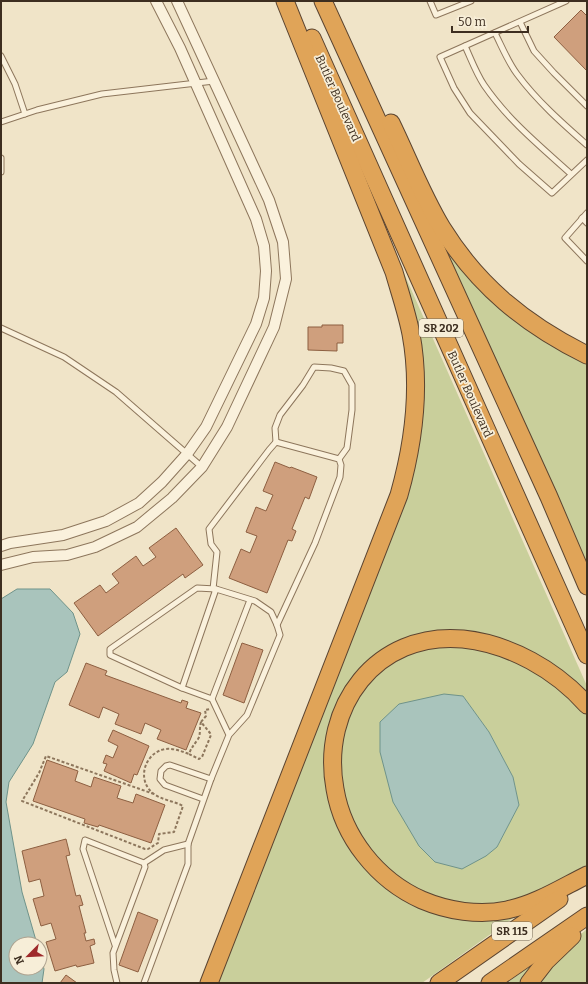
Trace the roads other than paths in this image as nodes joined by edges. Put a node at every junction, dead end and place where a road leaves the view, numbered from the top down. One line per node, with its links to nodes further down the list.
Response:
1 (156, 1): 16 (street)
2 (178, 1): 15 (street)
3 (285, 1): 57 (highway)
4 (295, 1): 41 (highway, Butler Boulevard / SR 202)
5 (323, 1): 37 (highway, SR 202)
6 (326, 1): 30 (highway)
7 (430, 1): 10 (lane)
8 (471, 1): 10 (lane)
9 (566, 1): 11 (lane)
10 (463, 2)
11 (520, 22): 12 (lane); 17 (lane)
12 (495, 33): 13 (lane); 20 (lane)
13 (465, 46): 24 (lane); 24 (lane)
14 (1, 56): 18 (lane)
15 (214, 81): 16 (lane); 34 (street)
16 (196, 82): 18 (lane); 32 (street)
17 (587, 106)
18 (25, 114): 19 (lane)
19 (1, 122)
20 (587, 145)
21 (1, 158): 23 (lane)
22 (587, 160): 24 (lane)
23 (1, 172)
24 (571, 174)
25 (587, 213): 26 (lane)
26 (582, 218): 27 (lane); 28 (lane)
27 (587, 223)
28 (587, 261)
29 (1, 328): 32 (lane)
30 (587, 355)
31 (276, 442): 33 (lane); 33 (lane); 38 (lane)
32 (187, 454): 34 (lane); 35 (street)
33 (339, 460): 40 (lane)
34 (202, 467): 36 (street)
35 (1, 546)
36 (1, 566)
37 (587, 586)
38 (214, 589): 39 (lane); 42 (lane); 42 (lane)
39 (250, 600): 40 (lane); 43 (lane)
40 (277, 625): 45 (lane)
41 (587, 654)
42 (182, 688): 43 (lane)
43 (212, 699): 45 (lane)
44 (587, 705): 50 (highway)
45 (229, 736): 46 (lane)
46 (211, 779): 47 (lane); 47 (lane)
47 (203, 799): 48 (lane)
48 (188, 844): 49 (lane); 56 (lane)
49 (144, 863): 54 (lane); 54 (lane)
50 (587, 875)
51 (587, 880): 58 (highway, SR 115)
52 (587, 916): 59 (highway, SR 115)
53 (587, 923): 60 (highway)
54 (115, 945): 55 (lane)
55 (117, 983)
56 (144, 983)
57 (208, 983)
58 (439, 983)
59 (490, 983)
60 (529, 983)

